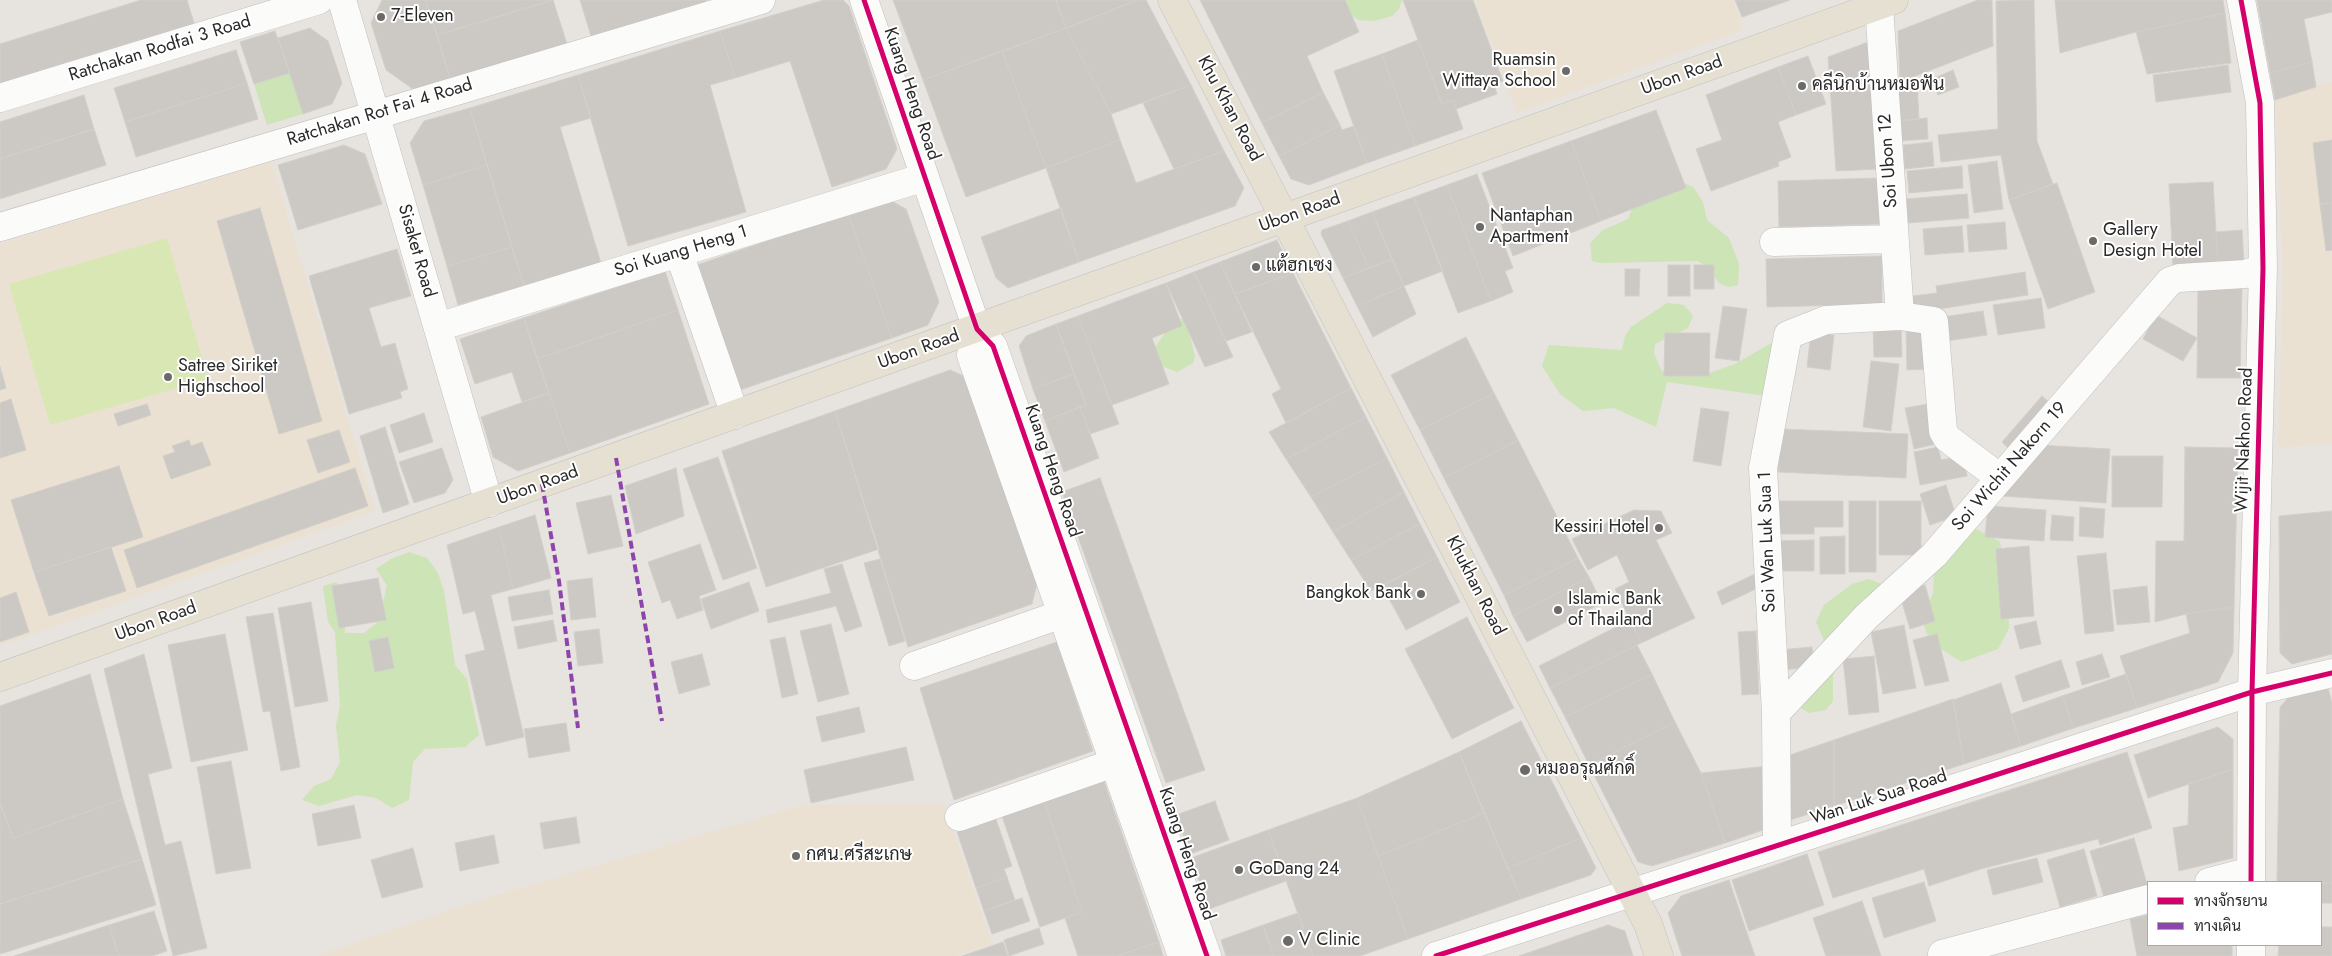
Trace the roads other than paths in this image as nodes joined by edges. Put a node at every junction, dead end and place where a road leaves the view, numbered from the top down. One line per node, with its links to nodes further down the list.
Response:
1 (319, 0): 8 (street, Ratchakan Rodfai 3 Road)
2 (342, 0): 9 (street, Sisaket Road)
3 (760, 0): 9 (street, Ratchakan Rot Fai 4 Road)
4 (864, 0): 10 (street, Kuang Heng Road)
5 (1172, 0): 11 (main road, Khu Khan Road)
6 (2241, 0): 16 (street, Wijit Nakhon Road)
7 (1886, 3): 11 (main road, Ubon Road); 13 (street, Soi Ubon 12)
8 (0, 98)
9 (376, 115): 12 (street, Ratchakan Rot Fai 4 Road); 18 (street, Sisaket Road)
10 (925, 177): 15 (street, Soi Kuang Heng 1); 19 (street, Kuang Heng Road)
11 (1286, 219): 19 (main road, Ubon Road); 34 (main road, Khukhan Road)
12 (0, 227)
13 (1894, 239): 14 (street); 17 (street, Soi Ubon 12)
14 (1774, 242)
15 (679, 253): 18 (street, Soi Kuang Heng 1); 20 (street)
16 (2263, 268): 21 (street, Soi Wichit Nakorn 19); 27 (street, Wijit Nakhon Road)
17 (1900, 316): 21 (street, Soi Wan Luk Sua 1); 28 (street, Soi Wan Luk Sua 1)
18 (438, 327): 22 (street, Sisaket Road)
19 (977, 329): 20 (main road, Ubon Road); 23 (street); 38 (street, Kuang Heng Road)
20 (735, 415): 22 (main road, Ubon Road)
21 (2000, 478): 28 (street, Soi Wichit Nakorn 19)
22 (489, 503): 26 (main road, Ubon Road)
23 (1062, 614): 24 (street); 29 (street)
24 (914, 666)
25 (2332, 673): 27 (street, Wan Luk Sua Road)
26 (0, 677)
27 (2252, 692): 31 (street, Wan Luk Sua Road); 32 (street, Wijit Nakhon Road)
28 (1776, 713): 31 (street, Soi Wan Luk Sua 1)
29 (1114, 763): 30 (street); 37 (street)
30 (959, 817)
31 (1777, 845): 34 (street, Wan Luk Sua Road)
32 (2251, 877): 33 (street)
33 (2217, 881)
34 (1631, 891): 39 (street, Wan Luk Sua Road); 40 (main road, Khukhan Road)
35 (2147, 899): 36 (street)
36 (1942, 954)
37 (1182, 956)
38 (1207, 956)
39 (1436, 956)
40 (1659, 956)

